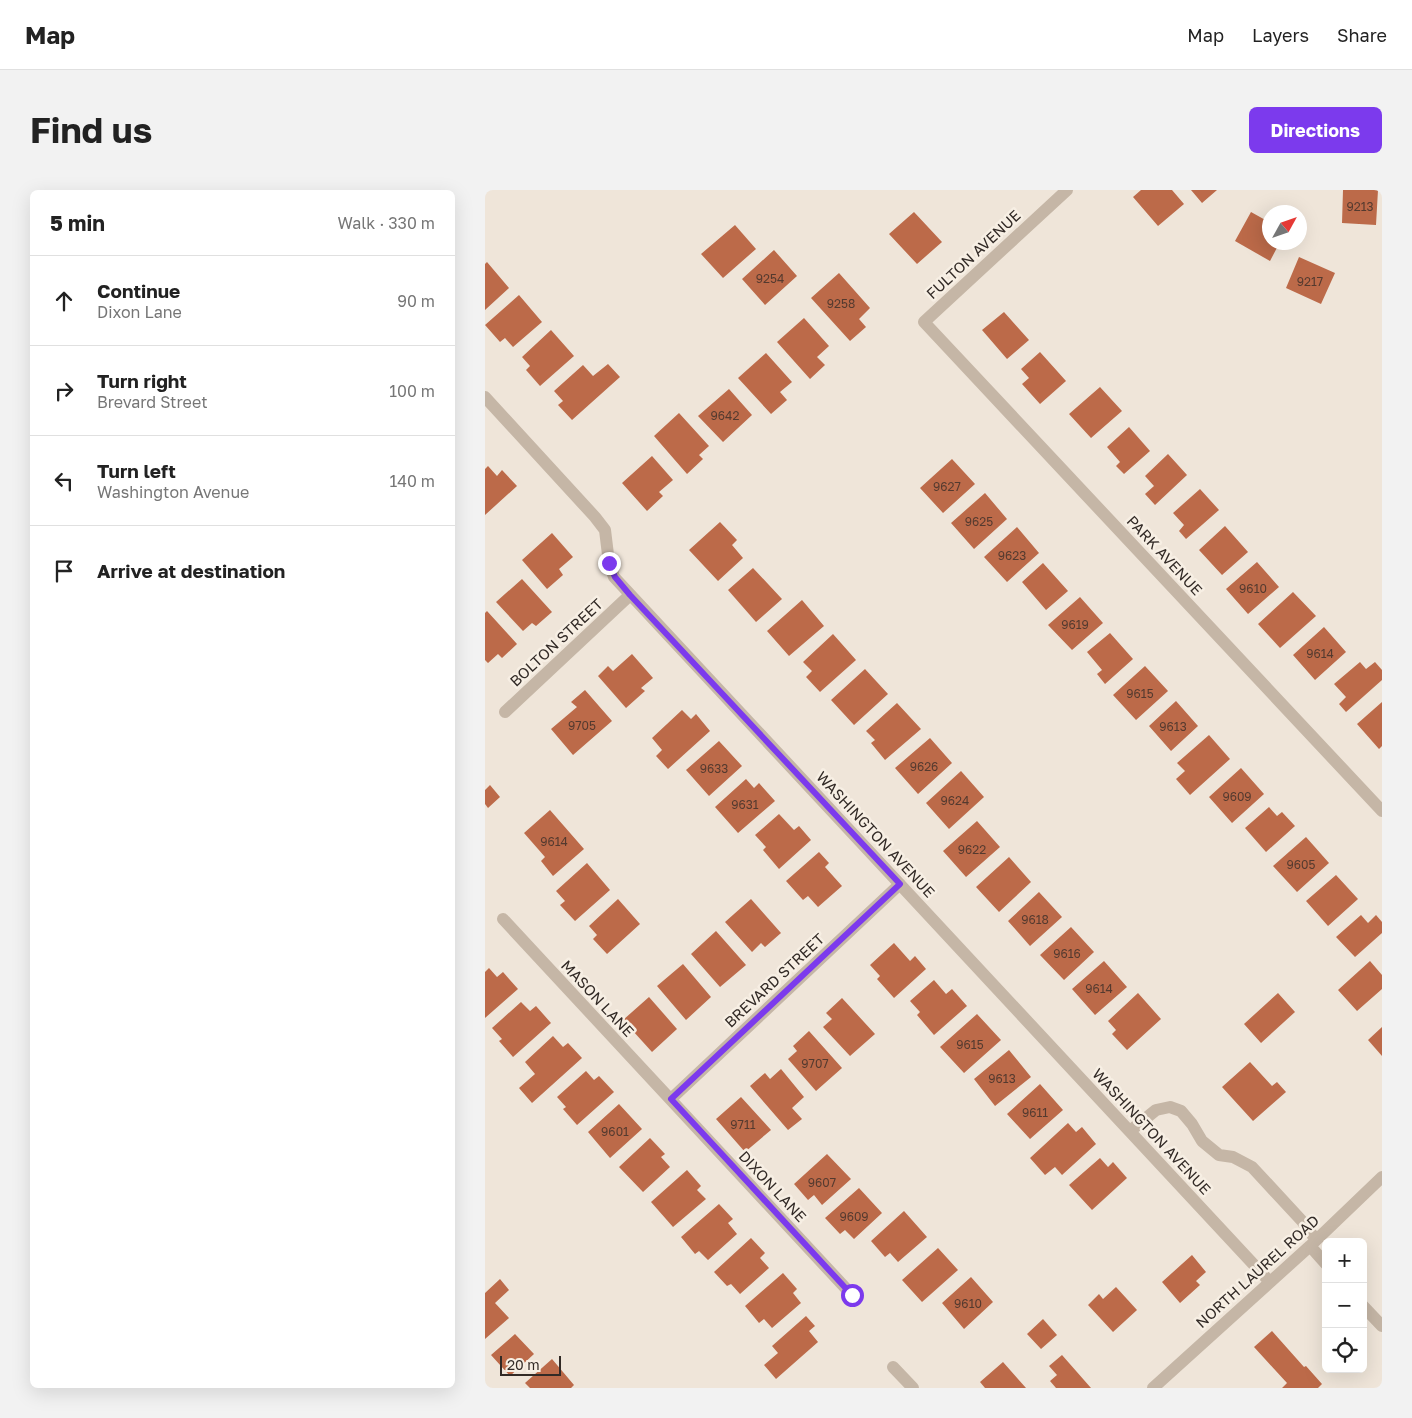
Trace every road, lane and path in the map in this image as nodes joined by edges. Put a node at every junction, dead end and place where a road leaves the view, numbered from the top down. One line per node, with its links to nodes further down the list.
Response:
1 (1067, 190): 2 (street, FULTON AVENUE)
2 (924, 322): 6 (street, PARK AVENUE)
3 (485, 397): 4 (street, WASHINGTON AVENUE)
4 (630, 595): 5 (street, BOLTON STREET); 7 (street, WASHINGTON AVENUE)
5 (505, 712)
6 (1382, 811)
7 (900, 884): 9 (street, BREVARD STREET); 10 (street, WASHINGTON AVENUE)
8 (503, 919): 9 (street, MASON LANE)
9 (671, 1099): 15 (street, DIXON LANE)
10 (1130, 1131): 12 (street); 14 (street, WASHINGTON AVENUE)
11 (1382, 1177): 12 (street, NORTH LAUREL ROAD)
12 (1313, 1243): 13 (street); 14 (street, NORTH LAUREL ROAD)
13 (1322, 1258)
14 (1269, 1281): 20 (street, NORTH LAUREL ROAD)
15 (852, 1295)
16 (1367, 1310): 17 (street)
17 (1382, 1326)
18 (893, 1367): 19 (street)
19 (913, 1388)
20 (1153, 1388)

